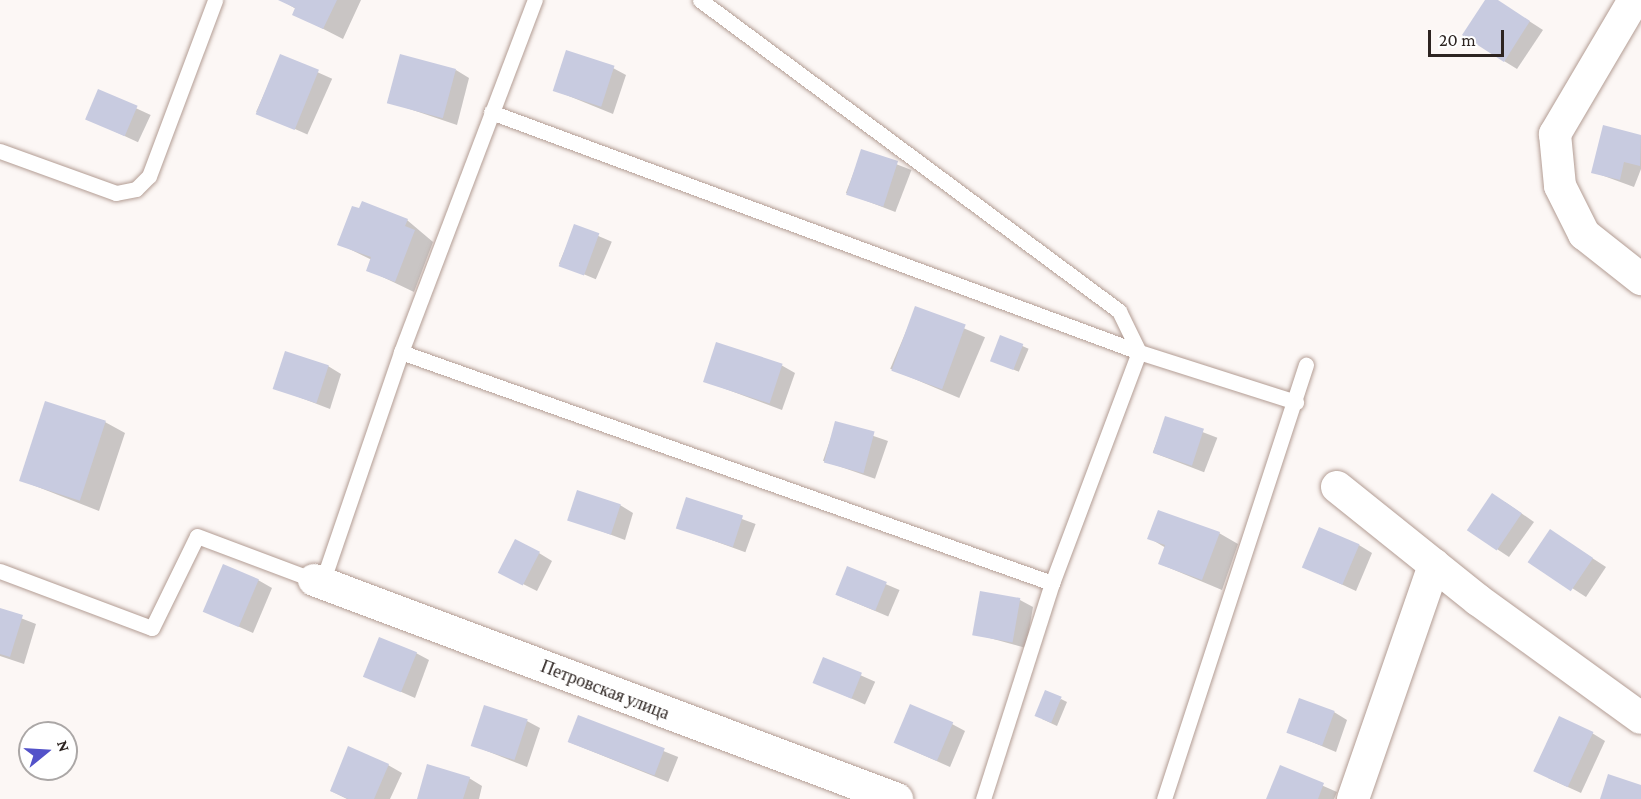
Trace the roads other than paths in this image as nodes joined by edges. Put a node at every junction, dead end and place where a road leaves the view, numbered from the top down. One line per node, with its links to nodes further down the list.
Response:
1 (215, 0): 6 (lane)
2 (535, 0): 5 (lane)
3 (700, 0): 9 (lane)
4 (1634, 0): 7 (street)
5 (491, 112): 8 (lane); 9 (lane)
6 (0, 151)
7 (1641, 279)
8 (401, 352): 15 (lane); 16 (lane)
9 (1139, 352): 11 (lane); 16 (lane)
10 (1306, 365): 11 (lane)
11 (1296, 402): 20 (lane)
12 (1337, 487): 13 (street)
13 (1434, 565): 17 (street); 21 (street)
14 (0, 571): 15 (lane)
15 (318, 582): 18 (street, Петровская улица)
16 (1052, 583): 19 (lane)
17 (1641, 718)
18 (897, 799)
19 (982, 799)
20 (1164, 799)
21 (1353, 799)

